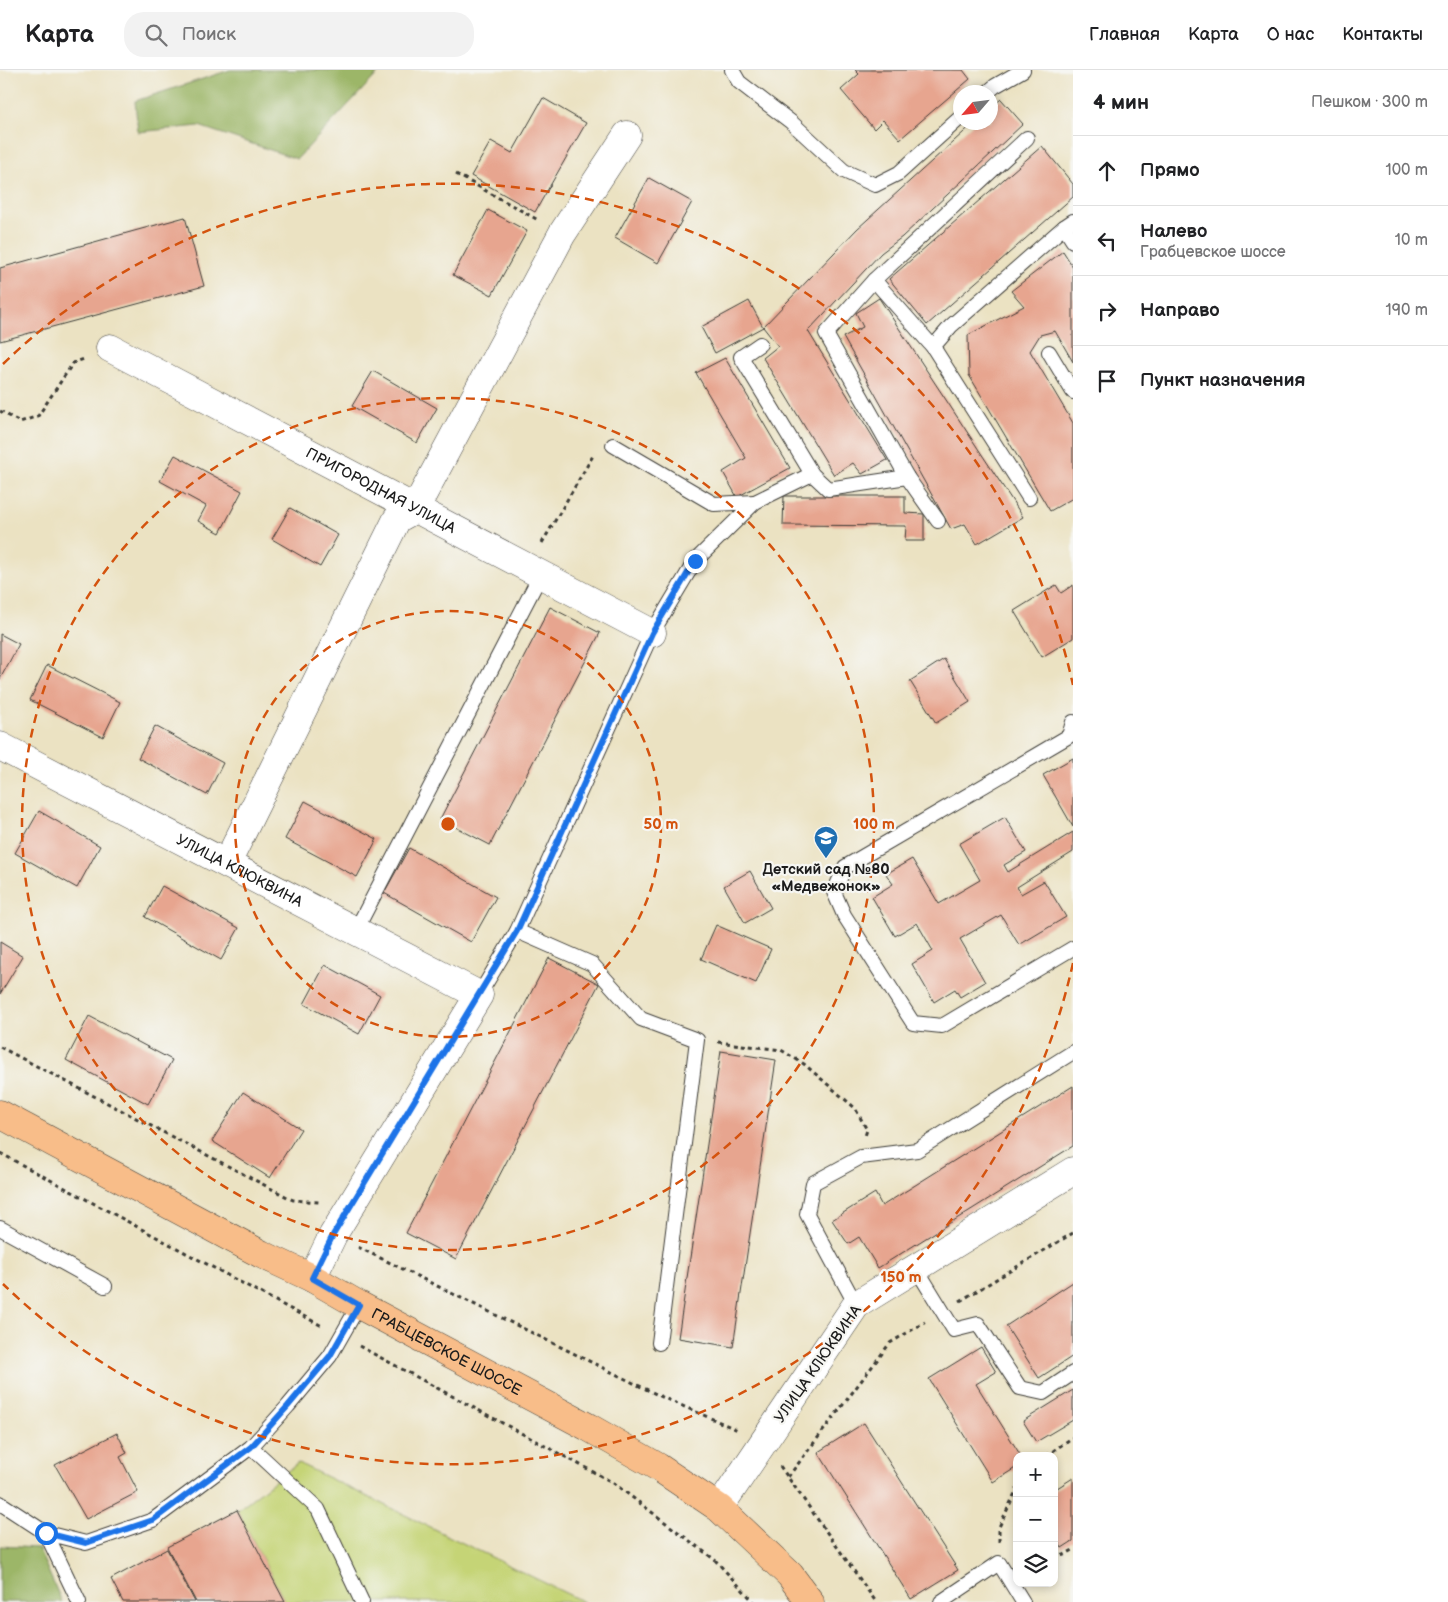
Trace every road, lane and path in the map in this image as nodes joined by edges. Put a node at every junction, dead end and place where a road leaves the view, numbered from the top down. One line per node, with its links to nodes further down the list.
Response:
1 (732, 70): 4 (lane)
2 (1023, 70): 3 (lane)
3 (997, 85)
4 (953, 123)
5 (627, 135): 9 (street)
6 (1027, 138): 11 (lane)
7 (456, 174): 9 (path)
8 (1069, 224): 10 (lane); 13 (lane)
9 (562, 234): 23 (street)
10 (1073, 241)
11 (874, 280): 13 (lane); 20 (lane)
12 (760, 344): 19 (lane)
13 (933, 347): 21 (lane)
14 (110, 348): 17 (path); 23 (street, ПРИГОРОДНАЯ УЛИЦА)
15 (1049, 352): 16 (lane)
16 (1073, 392)
17 (0, 411)
18 (613, 445): 22 (lane); 25 (path)
19 (812, 474): 20 (lane); 22 (lane)
20 (907, 477): 24 (lane)
21 (1029, 498)
22 (755, 502): 26 (lane)
23 (415, 509): 25 (street, ПРИГОРОДНАЯ УЛИЦА); 29 (street)
24 (938, 520)
25 (534, 571): 26 (street, ПРИГОРОДНАЯ УЛИЦА); 30 (lane)
26 (652, 633): 31 (lane)
27 (1073, 722): 32 (lane)
28 (0, 746): 29 (street, УЛИЦА КЛЮКВИНА)
29 (227, 863): 30 (street, УЛИЦА КЛЮКВИНА)
30 (356, 930): 33 (street, УЛИЦА КЛЮКВИНА)
31 (517, 931): 33 (lane); 34 (lane)
32 (1073, 948)
33 (480, 995): 44 (street)
34 (698, 1040): 39 (path); 52 (lane)
35 (0, 1047): 41 (path)
36 (1073, 1052): 39 (lane)
37 (0, 1114): 46 (main road, ГРАБЦЕВСКОЕ ШОССЕ)
38 (0, 1153): 51 (path)
39 (861, 1157): 49 (lane)
40 (1073, 1171): 45 (street, УЛИЦА КЛЮКВИНА)
41 (324, 1195)
42 (0, 1228): 47 (lane)
43 (1073, 1233): 50 (path)
44 (333, 1235): 46 (street); 55 (path)
45 (916, 1268): 49 (street, УЛИЦА КЛЮКВИНА); 50 (lane)
46 (312, 1278): 48 (main road, ГРАБЦЕВСКОЕ ШОССЕ)
47 (104, 1286)
48 (359, 1305): 51 (lane); 61 (main road, ГРАБЦЕВСКОЕ ШОССЕ)
49 (856, 1305): 55 (street, УЛИЦА КЛЮКВИНА)
50 (943, 1311): 53 (lane); 58 (path)
51 (340, 1336): 56 (lane); 68 (path)
52 (659, 1343)
53 (1073, 1373)
54 (1073, 1437): 57 (path)
55 (764, 1441): 58 (path); 61 (street, УЛИЦА КЛЮКВИНА)
56 (251, 1447): 62 (lane); 67 (lane)
57 (1052, 1452)
58 (788, 1478): 70 (path)
59 (1013, 1497): 65 (path)
60 (0, 1503): 62 (lane)
61 (719, 1508): 69 (main road, ГРАБЦЕВСКОЕ ШОССЕ)
62 (46, 1533): 66 (lane)
63 (1073, 1550): 64 (path)
64 (1058, 1556)
65 (999, 1563): 71 (lane); 72 (lane)
66 (79, 1602)
67 (362, 1602)
68 (754, 1602)
69 (810, 1602)
70 (876, 1602)
71 (941, 1602)
72 (1023, 1602)

